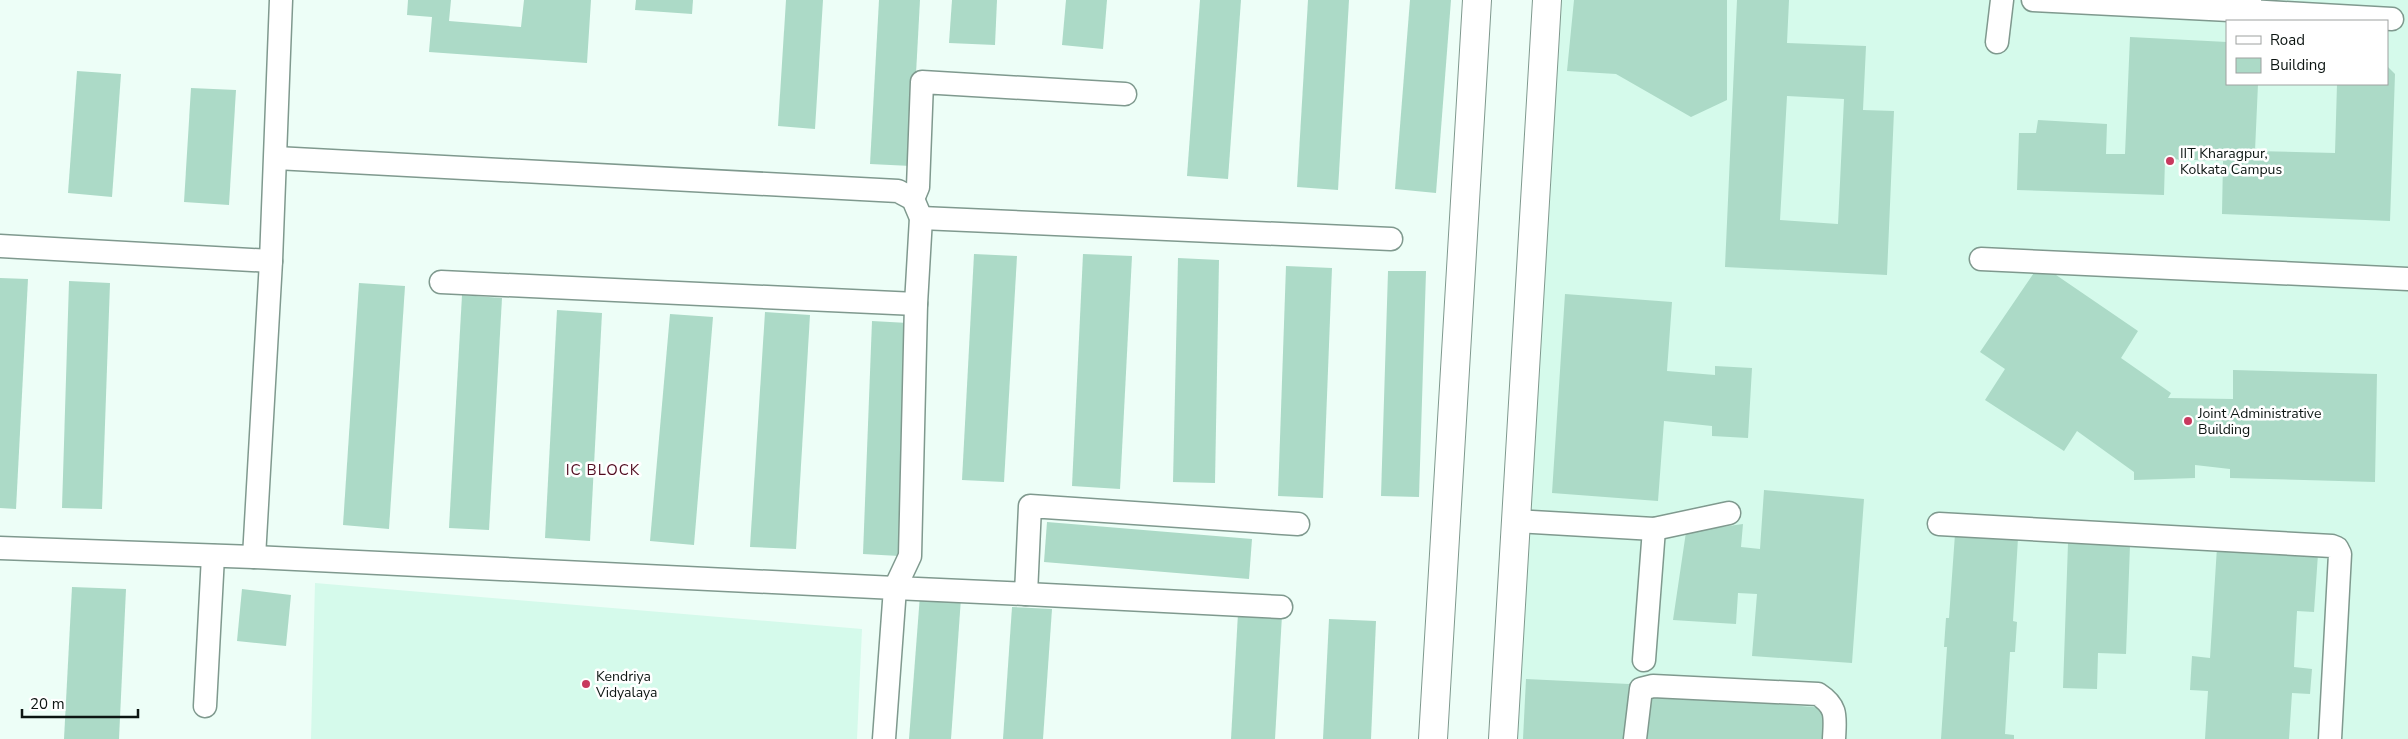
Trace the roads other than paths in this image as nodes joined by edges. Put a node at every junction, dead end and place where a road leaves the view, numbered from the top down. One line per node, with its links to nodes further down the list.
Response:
1 (281, 0): 10 (lane)
2 (1477, 0): 33 (street)
3 (1547, 0): 20 (street)
4 (2002, 0): 8 (lane)
5 (2033, 0): 6 (lane)
6 (2250, 6): 7 (lane)
7 (2392, 19)
8 (1997, 42)
9 (1125, 94): 11 (lane)
10 (276, 158): 11 (lane); 15 (lane)
11 (917, 208): 12 (lane); 18 (lane)
12 (1391, 239)
13 (0, 246): 15 (lane)
14 (1980, 258): 16 (lane)
15 (271, 260): 26 (lane)
16 (2408, 279)
17 (442, 282): 18 (lane)
18 (916, 304): 27 (lane)
19 (1729, 513): 23 (lane)
20 (1516, 521): 23 (lane); 34 (street)
21 (1298, 524): 28 (lane)
22 (1939, 524): 37 (lane)
23 (1654, 529): 30 (lane)
24 (0, 548): 25 (lane)
25 (213, 556): 26 (lane); 31 (lane)
26 (254, 557): 27 (lane)
27 (895, 588): 28 (lane); 32 (lane)
28 (1026, 594): 29 (lane)
29 (1281, 607)
30 (1644, 660)
31 (205, 706)
32 (884, 739)
33 (1433, 739)
34 (1503, 739)
35 (1636, 739): 36 (lane)
36 (1834, 739)
37 (2330, 739)

